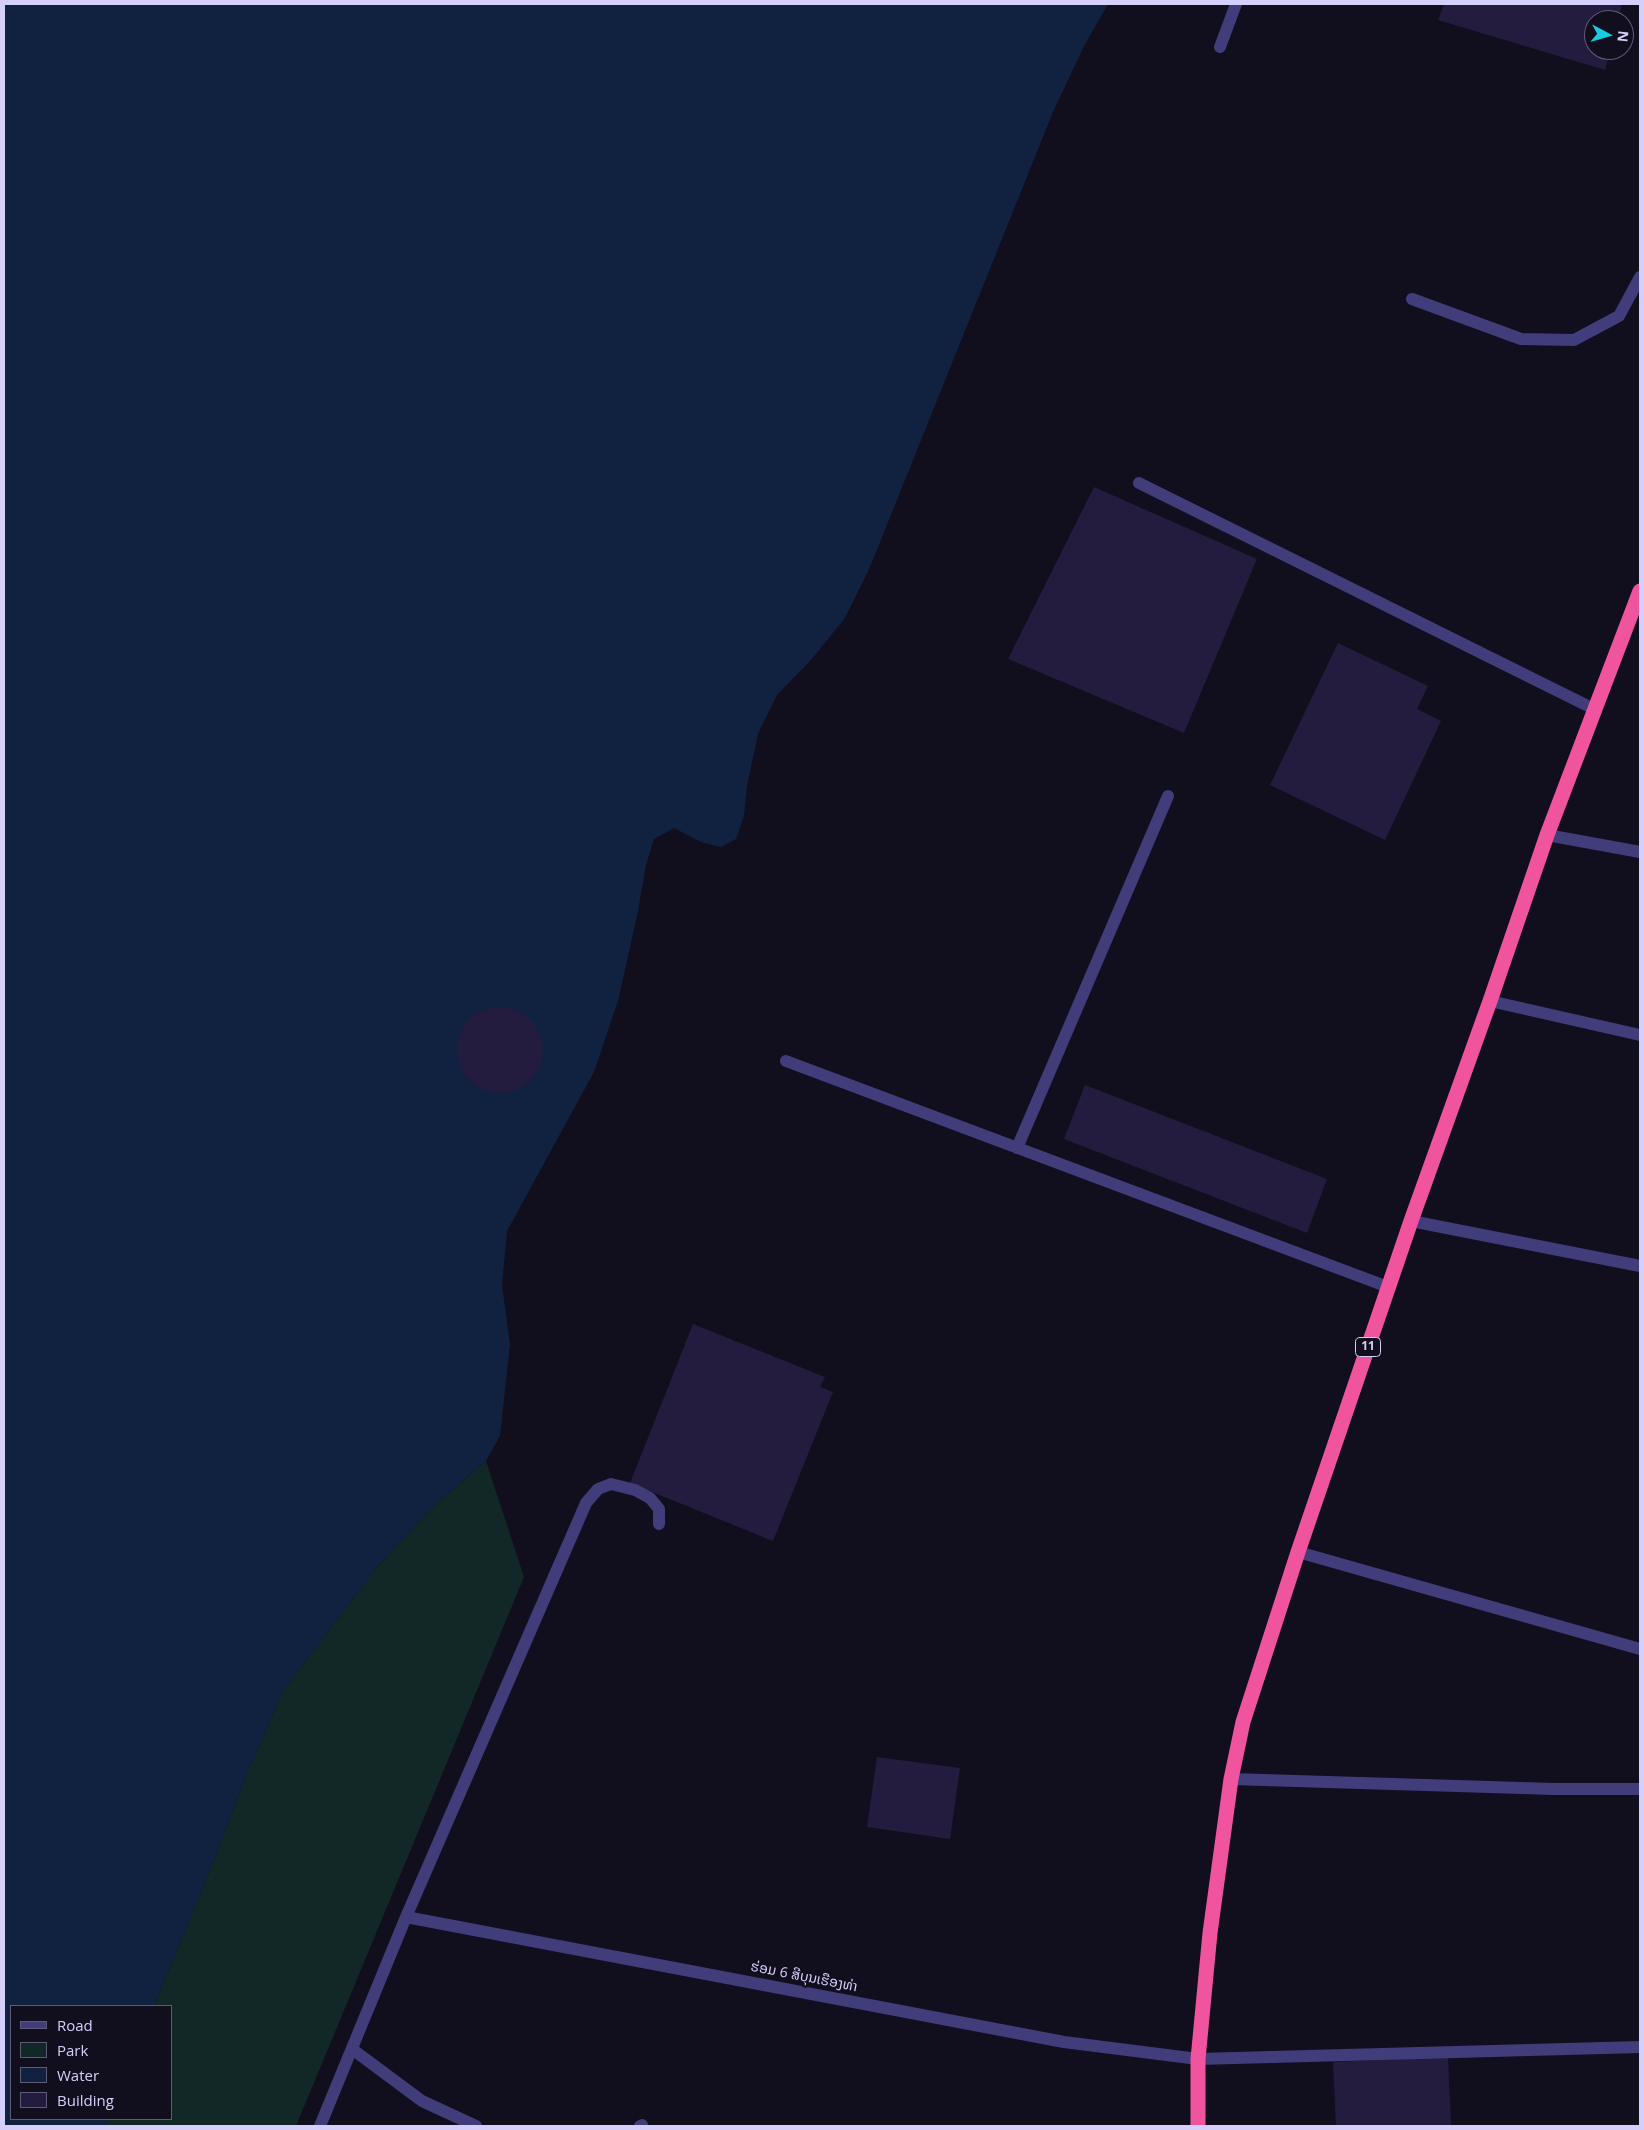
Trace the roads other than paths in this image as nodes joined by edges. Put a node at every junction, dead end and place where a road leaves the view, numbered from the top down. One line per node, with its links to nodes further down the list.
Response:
1 (1236, 4): 2 (street)
2 (1220, 47)
3 (1640, 277): 4 (street)
4 (1412, 299)
5 (1139, 483): 7 (street)
6 (1640, 592): 7 (highway, 11)
7 (1596, 710): 9 (highway, 11)
8 (1168, 796): 14 (street)
9 (1548, 835): 10 (street); 11 (highway, 11)
10 (1640, 852)
11 (1490, 1001): 12 (street); 15 (highway, 11)
12 (1640, 1035)
13 (786, 1061): 14 (street)
14 (1017, 1148): 17 (street)
15 (1411, 1221): 16 (street); 17 (highway, 11)
16 (1640, 1266)
17 (1388, 1287): 19 (highway, 11)
18 (659, 1524): 23 (street)
19 (1298, 1552): 20 (street); 21 (highway, 11)
20 (1640, 1649)
21 (1231, 1779): 22 (street); 26 (highway, 11)
22 (1640, 1789)
23 (406, 1917): 25 (street); 26 (street, ຮ່ອມ 6 ສີບຸນເຮືອງທ່າ)
24 (1640, 2047): 26 (street, ຮ່ອມ 6 ສີບຸນເຮືອງທ່າ)
25 (352, 2049): 27 (street); 28 (street)
26 (1198, 2058): 29 (highway, 11)
27 (320, 2126)
28 (476, 2126)
29 (1198, 2126)

